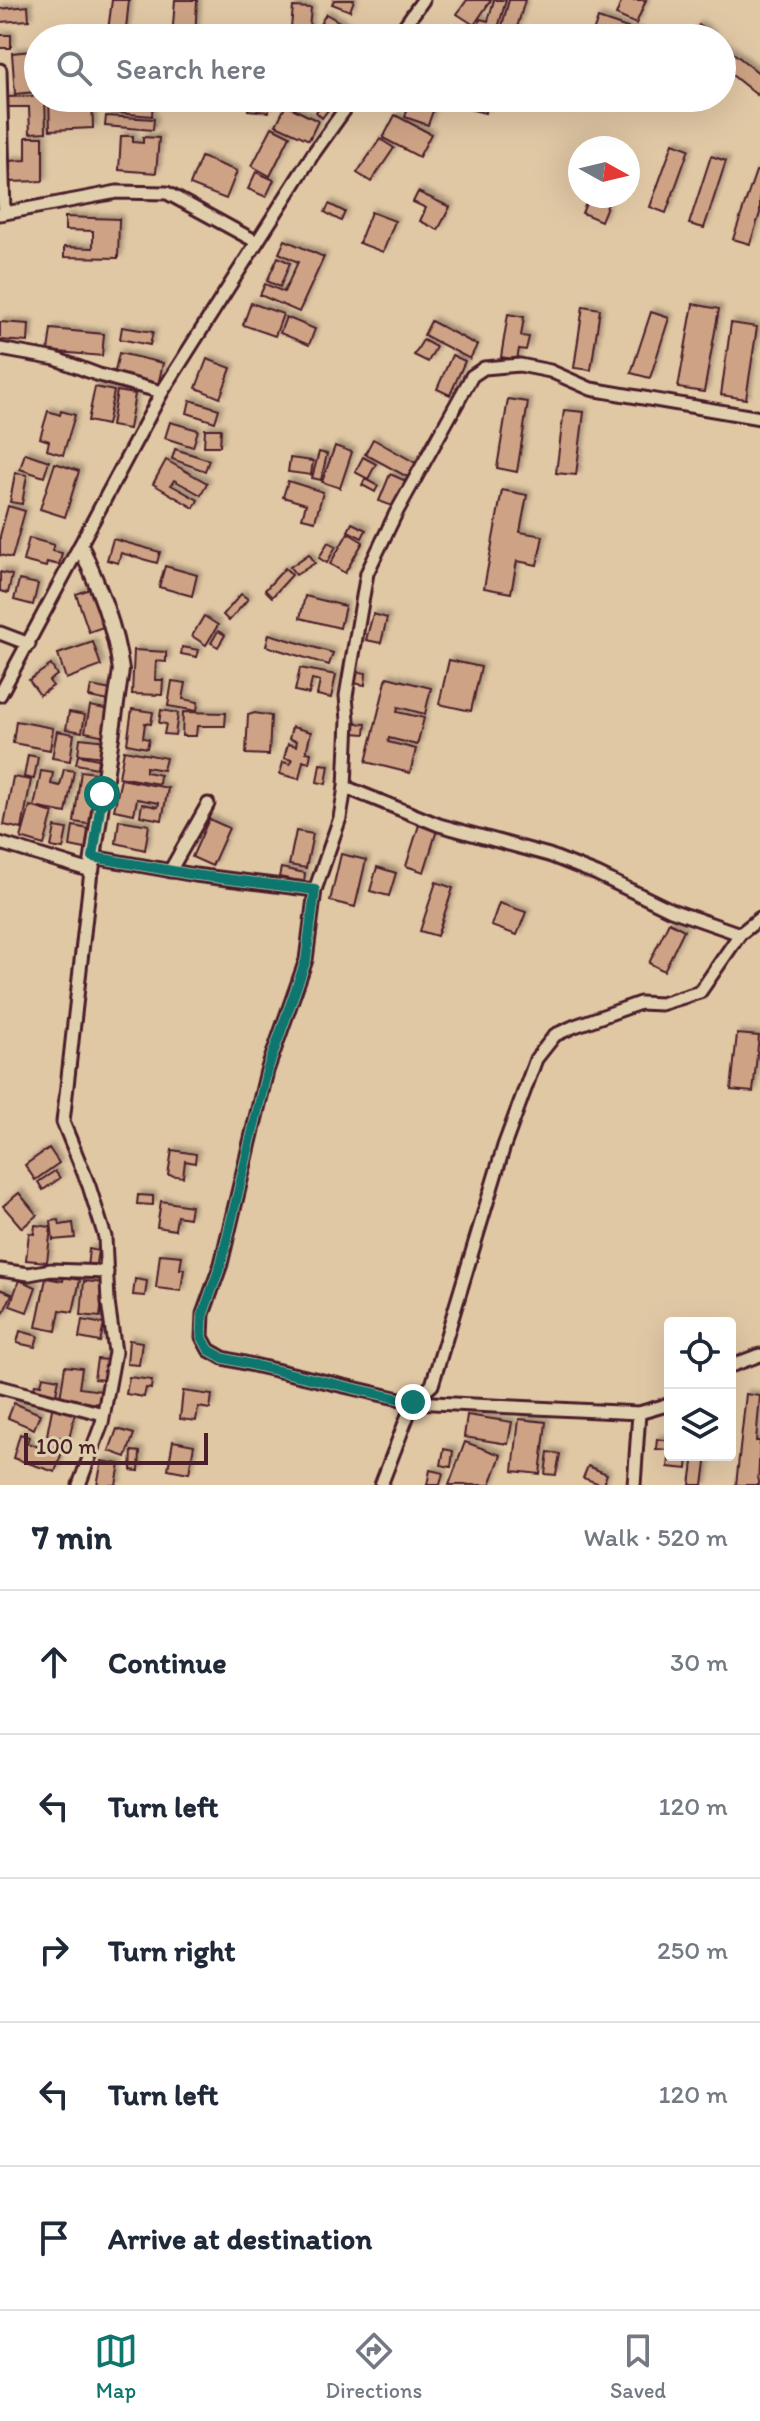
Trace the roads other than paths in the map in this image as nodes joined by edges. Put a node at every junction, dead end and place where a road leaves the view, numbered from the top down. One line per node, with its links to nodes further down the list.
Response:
1 (423, 0): 2 (street)
2 (406, 24)
3 (0, 70): 5 (street)
4 (343, 112): 6 (street)
5 (2, 213): 6 (street)
6 (257, 242): 8 (street)
7 (0, 349): 8 (street)
8 (162, 392): 10 (street)
9 (760, 418): 14 (street)
10 (81, 547): 12 (street); 17 (street)
11 (0, 633): 12 (street)
12 (29, 644): 13 (street)
13 (0, 695)
14 (345, 787): 19 (street); 21 (street)
15 (208, 804): 18 (street)
16 (0, 843): 17 (street)
17 (92, 864): 18 (street); 23 (street)
18 (170, 871): 19 (street)
19 (315, 890): 28 (street)
20 (760, 918): 21 (street)
21 (740, 934): 26 (street)
22 (0, 1270): 23 (street)
23 (107, 1272): 32 (street)
24 (760, 1355): 25 (street)
25 (736, 1363)
26 (432, 1385): 28 (street); 29 (street)
27 (0, 1387): 32 (street)
28 (413, 1402): 29 (street); 34 (street)
29 (439, 1405): 31 (street)
30 (664, 1406): 31 (street)
31 (639, 1413): 35 (street)
32 (103, 1414): 33 (street)
33 (79, 1485)
34 (381, 1485)
35 (634, 1485)

